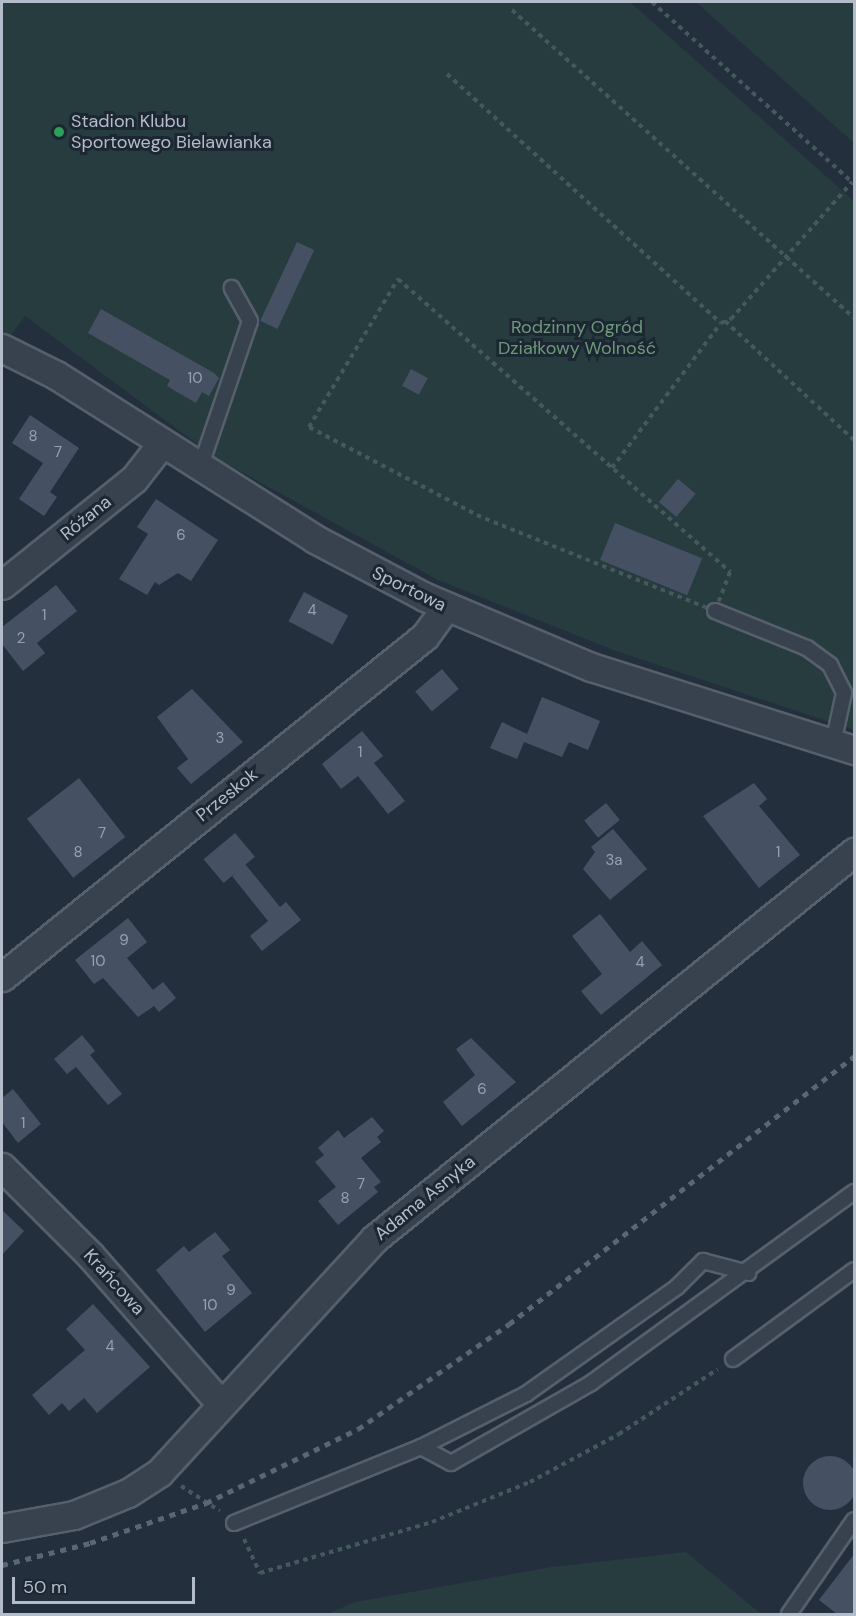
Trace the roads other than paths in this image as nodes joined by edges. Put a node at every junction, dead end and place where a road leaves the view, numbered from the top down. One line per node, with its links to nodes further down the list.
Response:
1 (232, 288): 4 (lane)
2 (2, 348): 3 (street, Sportowa)
3 (162, 443): 4 (street, Sportowa); 5 (street, Różana)
4 (200, 468): 6 (street, Sportowa)
5 (2, 585)
6 (446, 607): 8 (street, Sportowa); 10 (street, Przeskok)
7 (715, 611): 8 (lane)
8 (844, 747)
9 (855, 852): 16 (street, Adama Asnyka)
10 (2, 977)
11 (2, 1167): 16 (street, Krańcowa)
12 (855, 1192): 14 (lane)
13 (855, 1270): 15 (lane)
14 (748, 1274): 17 (lane); 17 (lane)
15 (733, 1359)
16 (221, 1404): 20 (street, Adama Asnyka)
17 (421, 1447): 19 (lane)
18 (855, 1520): 21 (lane)
19 (234, 1523)
20 (2, 1528)
21 (789, 1614)

